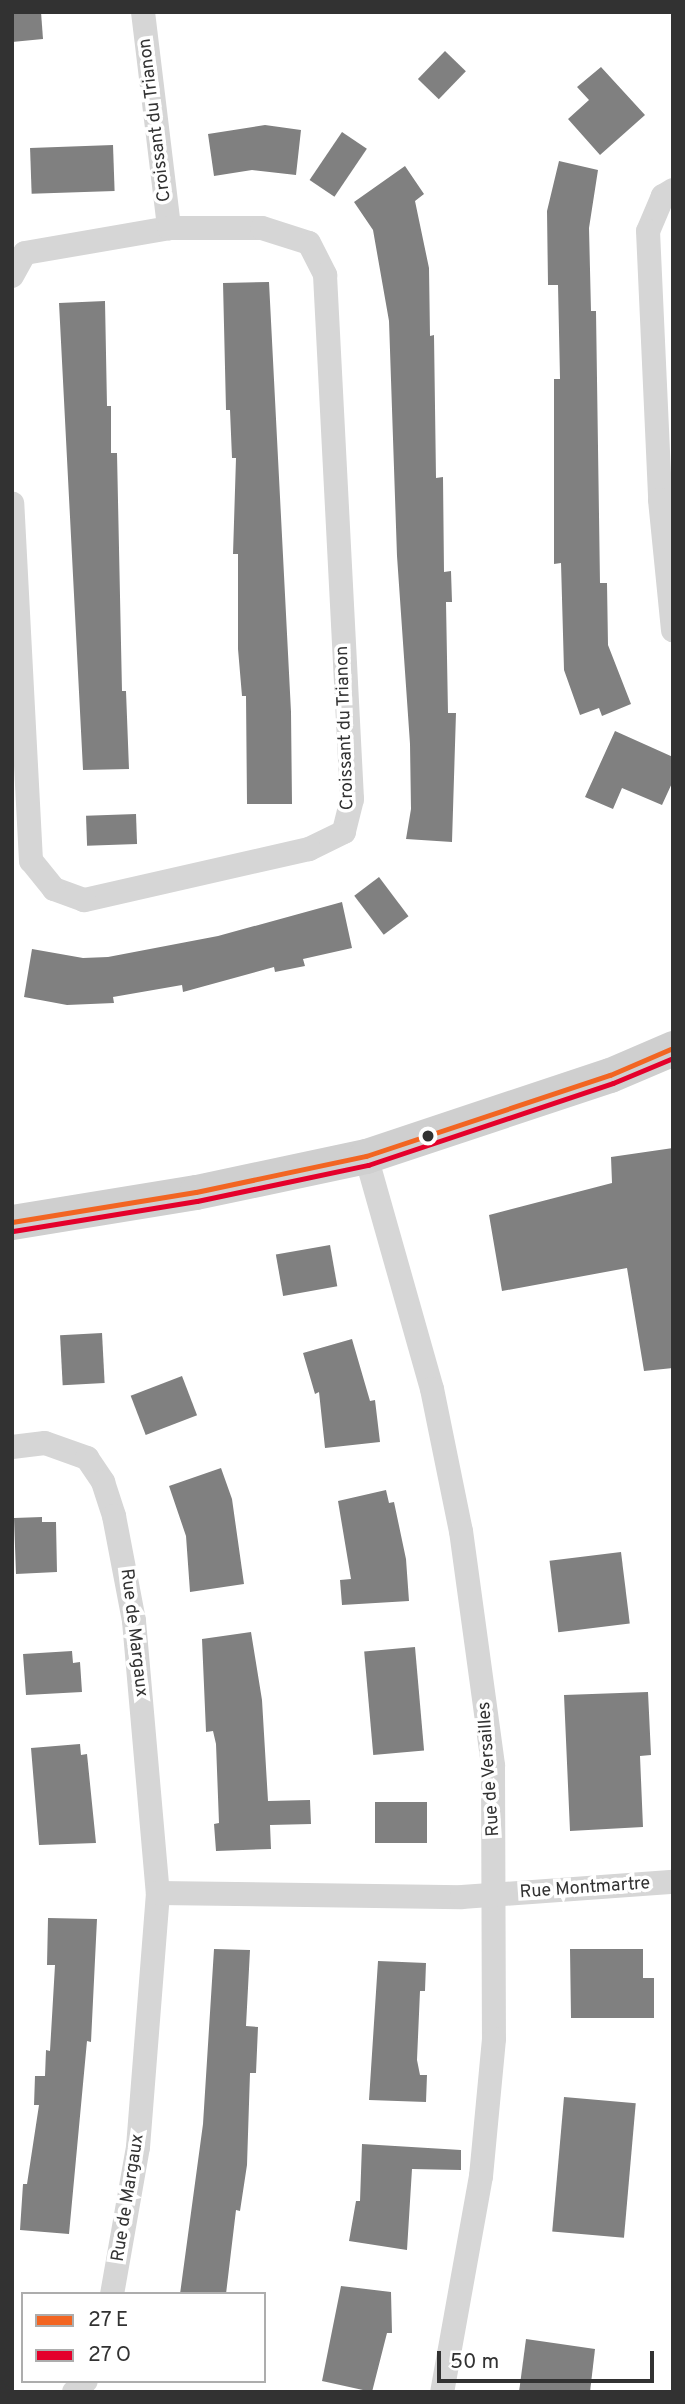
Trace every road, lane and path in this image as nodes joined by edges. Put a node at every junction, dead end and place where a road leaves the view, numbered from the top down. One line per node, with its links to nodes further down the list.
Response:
1 (143, 12): 3 (street, Croissant du Trianon)
2 (673, 190): 6 (street)
3 (169, 228): 4 (street, Croissant du Trianon); 5 (street, Croissant du Trianon)
4 (12, 276)
5 (12, 504)
6 (673, 630)
7 (673, 1048): 8 (street)
8 (366, 1156): 9 (street); 13 (street, Rue de Versailles)
9 (12, 1222)
10 (12, 1447): 12 (street, Rue de Margaux)
11 (673, 1882): 13 (street, Rue Montmartre)
12 (158, 1893): 13 (street); 14 (street, Rue de Margaux)
13 (496, 1897): 15 (street, Rue de Versailles)
14 (112, 2292)
15 (442, 2392)

